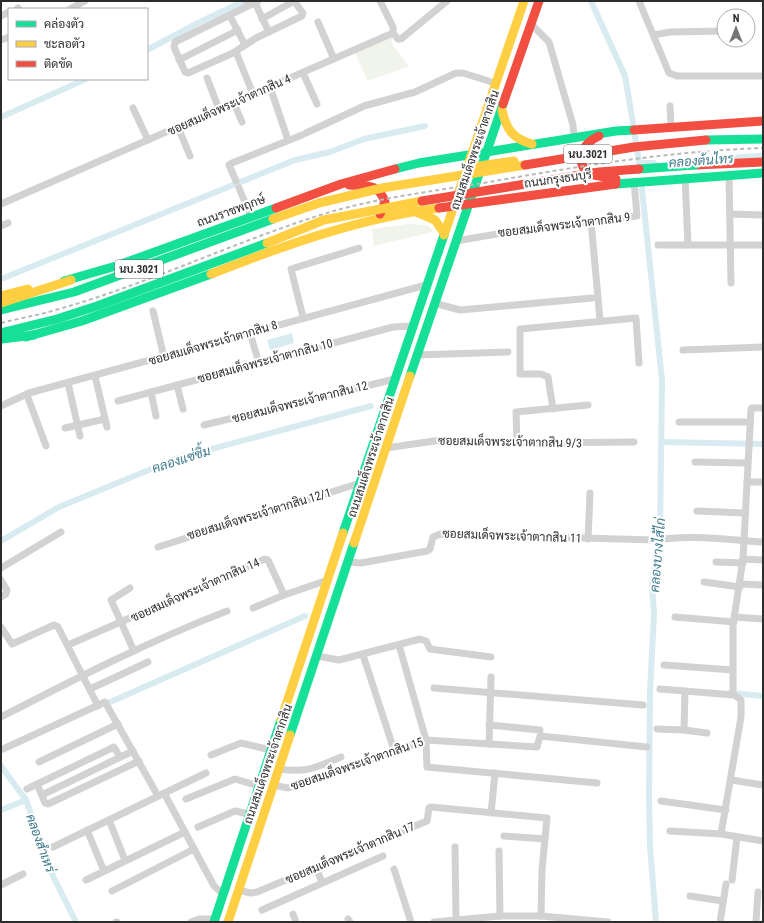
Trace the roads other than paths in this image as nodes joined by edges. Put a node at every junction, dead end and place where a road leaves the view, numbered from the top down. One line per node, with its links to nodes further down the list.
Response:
1 (85, 1): 9 (street)
2 (294, 1): 11 (street); 16 (street)
3 (380, 1): 17 (street)
4 (447, 1): 17 (street, ซอยสมเด็จพระเจ้าตากสิน 4)
5 (524, 1): 26 (main road, ถนนสมเด็จพระเจ้าตากสิน)
6 (539, 1): 13 (main road, ถนนสมเด็จพระเจ้าตากสิน)
7 (639, 1): 18 (street)
8 (251, 2): 10 (street); 11 (street)
9 (72, 8)
10 (230, 16): 14 (street); 22 (street)
11 (262, 19): 16 (street)
12 (318, 22): 21 (street)
13 (531, 24): 34 (main road, ถนนสมเด็จพระเจ้าตากสิน); 40 (street)
14 (238, 30): 19 (street); 22 (street)
15 (716, 31): 18 (street)
16 (269, 32): 19 (street)
17 (393, 33): 21 (street, ซอยสมเด็จพระเจ้าตากสิน 4)
18 (654, 35): 24 (street)
19 (245, 45): 20 (street)
20 (236, 52): 22 (street); 28 (street)
21 (334, 59): 23 (street, ซอยสมเด็จพระเจ้าตากสิน 4)
22 (179, 60)
23 (303, 73): 27 (street, ซอยสมเด็จพระเจ้าตากสิน 4); 30 (street)
24 (763, 76)
25 (207, 78): 33 (street)
26 (495, 83): 43 (street); 46 (main road, ถนนสมเด็จพระเจ้าตากสิน)
27 (270, 87): 28 (street, ซอยสมเด็จพระเจ้าตากสิน 4); 43 (street)
28 (253, 94): 29 (street, ซอยสมเด็จพระเจ้าตากสิน 4)
29 (234, 103): 33 (street, ซอยสมเด็จพระเจ้าตากสิน 4); 36 (street)
30 (316, 104)
31 (670, 106): 37 (street)
32 (133, 108): 42 (street)
33 (219, 109): 38 (street, ซอยสมเด็จพระเจ้าตากสิน 4)
34 (501, 110): 44 (main road); 45 (main road, ถนนสมเด็จพระเจ้าตากสิน)
35 (763, 121): 37 (main road)
36 (242, 122)
37 (671, 126): 39 (main road)
38 (178, 127): 42 (street, ซอยสมเด็จพระเจ้าตากสิน 4); 47 (street)
39 (616, 130): 40 (main road); 48 (main road)
40 (574, 137): 44 (main road)
41 (763, 139): 51 (main road, ถนนกรุงธนบุรี / นบ.3021, bridge)
42 (148, 140): 57 (street, ซอยสมเด็จพระเจ้าตากสิน 4)
43 (288, 140): 63 (street)
44 (532, 144): 45 (main road)
45 (486, 152): 46 (main road, นบ.3021); 50 (main road, ถนนสมเด็จพระเจ้าตากสิน)
46 (470, 154): 51 (main road, ถนนสมเด็จพระเจ้าตากสิน); 56 (main road, ถนนราชพฤกษ์ / นบ.3021)
47 (190, 156)
48 (580, 160): 50 (main road); 55 (main road)
49 (763, 162): 85 (main road, ถนนกรุงธนบุรี / นบ.3021, bridge)
50 (482, 166): 51 (main road); 58 (main road, ถนนสมเด็จพระเจ้าตากสิน)
51 (468, 171): 59 (main road, ถนนสมเด็จพระเจ้าตากสิน); 80 (main road, ถนนราชพฤกษ์ / นบ.3021, bridge)
52 (763, 173): 53 (main road, ถนนกรุงธนบุรี)
53 (729, 175): 54 (main road, ถนนกรุงธนบุรี); 61 (street)
54 (685, 177): 55 (main road, ถนนกรุงธนบุรี); 69 (street)
55 (634, 181): 58 (main road, ถนนกรุงธนบุรี); 65 (street, ซอยสมเด็จพระเจ้าตากสิน 9)
56 (341, 184): 63 (main road, ถนนราชพฤกษ์ / นบ.3021); 64 (main road)
57 (1, 204)
58 (468, 205): 59 (main road, ถนนกรุงธนบุรี / นบ.3021); 67 (main road, ถนนสมเด็จพระเจ้าตากสิน)
59 (453, 206): 60 (main road, นบ.3021); 66 (main road, ถนนสมเด็จพระเจ้าตากสิน)
60 (414, 211): 64 (main road, นบ.3021); 66 (main road)
61 (730, 214): 62 (street); 70 (street)
62 (763, 215)
63 (251, 217): 73 (main road, ถนนราชพฤกษ์ / นบ.3021)
64 (370, 220): 87 (main road, นบ.3021)
65 (590, 221): 67 (street, ซอยสมเด็จพระเจ้าตากสิน 9); 83 (street)
66 (444, 233): 75 (main road, ถนนสมเด็จพระเจ้าตากสิน)
67 (456, 241): 79 (main road, ถนนสมเด็จพระเจ้าตากสิน)
68 (658, 245): 69 (street)
69 (688, 245): 70 (street)
70 (731, 245): 71 (street); 74 (street)
71 (763, 245)
72 (359, 248): 82 (street)
73 (71, 280): 76 (main road, ถนนราชพฤกษ์ / นบ.3021); 78 (main road)
74 (731, 283)
75 (426, 285): 82 (street, ซอยสมเด็จพระเจ้าตากสิน 8); 84 (main road, ถนนสมเด็จพระเจ้าตากสิน)
76 (1, 296)
77 (592, 298): 79 (street)
78 (1, 303)
79 (434, 303): 93 (main road, ถนนสมเด็จพระเจ้าตากสิน)
80 (1, 310)
81 (153, 311): 94 (street)
82 (303, 317): 86 (street, ซอยสมเด็จพระเจ้าตากสิน 8)
83 (600, 320): 96 (street); 108 (street)
84 (413, 326): 95 (street, ซอยสมเด็จพระเจ้าตากสิน 10); 98 (main road, ถนนสมเด็จพระเจ้าตากสิน)
85 (1, 333)
86 (250, 333): 94 (street, ซอยสมเด็จพระเจ้าตากสิน 8); 95 (street)
87 (34, 335): 88 (main road); 89 (main road, นบ.3021)
88 (1, 339)
89 (1, 344)
90 (763, 347): 91 (street)
91 (683, 350)
92 (508, 352): 93 (street)
93 (417, 355): 121 (main road, ถนนสมเด็จพระเจ้าตากสิน)
94 (164, 357): 97 (street, ซอยสมเด็จพระเจ้าตากสิน 8)
95 (259, 363): 100 (street, ซอยสมเด็จพระเจ้าตากสิน 10)
96 (639, 363)
97 (95, 376): 99 (street, ซอยสมเด็จพระเจ้าตากสิน 8); 110 (street)
98 (395, 379): 113 (street, ซอยสมเด็จพระเจ้าตากสิน 12); 126 (main road, ถนนสมเด็จพระเจ้าตากสิน)
99 (68, 383): 102 (street, ซอยสมเด็จพระเจ้าตากสิน 8); 114 (street)
100 (176, 386): 101 (street, ซอยสมเด็จพระเจ้าตากสิน 10); 107 (street)
101 (151, 392): 103 (street, ซอยสมเด็จพระเจ้าตากสิน 10); 109 (street)
102 (27, 395): 105 (street, ซอยสมเด็จพระเจ้าตากสิน 8); 120 (street)
103 (118, 401)
104 (588, 405): 108 (street)
105 (1, 406)
106 (763, 408): 112 (street)
107 (183, 409)
108 (553, 409): 119 (street)
109 (156, 416)
110 (105, 419): 114 (street); 115 (street)
111 (679, 422): 112 (street)
112 (750, 422): 123 (street)
113 (204, 425)
114 (77, 426): 116 (street); 117 (street)
115 (107, 427)
116 (66, 428)
117 (80, 436)
118 (634, 442): 119 (street, ซอยสมเด็จพระเจ้าตากสิน 9/3)
119 (517, 443): 121 (street, ซอยสมเด็จพระเจ้าตากสิน 9/3)
120 (46, 446)
121 (386, 448): 137 (main road, ถนนสมเด็จพระเจ้าตากสิน)
122 (695, 462): 123 (street)
123 (747, 463): 124 (street)
124 (746, 482): 125 (street); 129 (street)
125 (763, 482)
126 (360, 483): 134 (street, ซอยสมเด็จพระเจ้าตากสิน 12/1); 141 (main road, ถนนสมเด็จพระเจ้าตากสิน)
127 (590, 493): 131 (street)
128 (697, 511): 129 (street)
129 (745, 513): 132 (street)
130 (61, 532): 139 (street)
131 (588, 539): 132 (street, ซอยสมเด็จพระเจ้าตากสิน 11); 137 (street, ซอยสมเด็จพระเจ้าตากสิน 11)
132 (744, 541): 133 (street, ซอยสมเด็จพระเจ้าตากสิน 11); 136 (street)
133 (763, 542)
134 (158, 547)
135 (763, 560): 136 (street)
136 (743, 561): 138 (street); 144 (street)
137 (349, 562): 159 (main road, ถนนสมเด็จพระเจ้าตากสิน)
138 (716, 562)
139 (1, 568)
140 (1, 580): 147 (street)
141 (328, 580): 146 (street); 185 (main road, ถนนสมเด็จพระเจ้าตากสิน)
142 (704, 582): 144 (street)
143 (763, 585): 144 (street)
144 (740, 586): 151 (street)
145 (130, 588): 153 (street)
146 (284, 594): 148 (street); 153 (street, ซอยสมเด็จพระเจ้าตากสิน 14)
147 (1, 597)
148 (253, 608)
149 (227, 611): 157 (street)
150 (675, 617): 151 (street)
151 (735, 619): 152 (street); 163 (street)
152 (763, 620)
153 (121, 622): 155 (street, ซอยสมเด็จพระเจ้าตากสิน 14); 157 (street)
154 (1, 627): 155 (street)
155 (68, 645): 164 (street)
156 (400, 645): 158 (street); 160 (street); 181 (street)
157 (134, 651): 164 (street)
158 (363, 655): 159 (street); 186 (street)
159 (317, 656): 194 (main road, ถนนสมเด็จพระเจ้าตากสิน)
160 (491, 656)
161 (148, 662): 167 (street)
162 (664, 665): 163 (street)
163 (733, 670): 171 (street)
164 (84, 675): 167 (street); 174 (street)
165 (491, 677): 170 (street)
166 (434, 688): 170 (street)
167 (90, 689): 173 (street)
168 (660, 689): 169 (street)
169 (685, 691): 171 (street); 179 (street)
170 (489, 692): 172 (street); 176 (street)
171 (734, 692): 197 (street)
172 (643, 705)
173 (98, 706): 175 (street); 184 (street)
174 (1, 717)
175 (118, 724): 187 (street); 192 (street)
176 (489, 724): 178 (street); 182 (street)
177 (657, 729): 179 (street)
178 (540, 730)
179 (684, 730): 180 (street)
180 (708, 733)
181 (426, 740): 182 (street, ซอยสมเด็จพระเจ้าตากสิน 15); 186 (street, ซอยสมเด็จพระเจ้าตากสิน 15); 196 (street)
182 (490, 744): 183 (street, ซอยสมเด็จพระเจ้าตากสิน 15)
183 (647, 747)
184 (3, 749)
185 (271, 750): 188 (street); 193 (main road, ถนนสมเด็จพระเจ้าตากสิน)
186 (394, 750): 201 (street, ซอยสมเด็จพระเจ้าตากสิน 15)
187 (133, 751): 189 (street); 191 (street)
188 (210, 755)
189 (120, 757): 198 (street); 205 (street)
190 (341, 757): 194 (street)
191 (138, 761): 204 (street); 205 (street)
192 (39, 762)
193 (264, 769): 194 (main road); 203 (main road, ถนนสมเด็จพระเจ้าตากสิน)
194 (278, 771): 201 (main road, ถนนสมเด็จพระเจ้าตากสิน)
195 (206, 773): 204 (street)
196 (495, 773): 199 (street); 210 (street)
197 (731, 780): 200 (street); 209 (street)
198 (37, 784): 202 (street); 205 (street)
199 (597, 784)
200 (763, 784)
201 (273, 785): 206 (main road, ถนนสมเด็จพระเจ้าตากสิน)
202 (27, 789)
203 (258, 789): 206 (main road); 207 (street); 211 (main road, ถนนสมเด็จพระเจ้าตากสิน)
204 (161, 794): 212 (street); 216 (street)
205 (42, 795)
206 (270, 795): 235 (main road, ถนนสมเด็จพระเจ้าตากสิน)
207 (186, 800)
208 (661, 801): 209 (street)
209 (726, 810): 217 (street)
210 (491, 813): 220 (street, ซอยสมเด็จพระเจ้าตากสิน 17); 228 (street, ซอยสมเด็จพระเจ้าตากสิน 17)
211 (249, 814): 213 (street); 238 (main road, ถนนสมเด็จพระเจ้าตากสิน)
212 (109, 820): 214 (street); 227 (street)
213 (198, 827)
214 (87, 830): 222 (street); 230 (street)
215 (670, 831): 217 (street)
216 (185, 832): 224 (street); 227 (street)
217 (721, 834): 219 (street)
218 (504, 836): 220 (street)
219 (737, 837): 221 (street); 240 (street)
220 (545, 839): 244 (street)
221 (763, 841)
222 (53, 847)
223 (455, 847): 245 (street)
224 (194, 849): 236 (street); 238 (street)
225 (499, 851): 243 (street)
226 (383, 856): 233 (street)
227 (125, 860): 230 (street)
228 (316, 868): 233 (street); 235 (street, ซอยสมเด็จพระเจ้าตากสิน 17)
229 (394, 869): 251 (street)
230 (104, 872): 232 (street)
231 (23, 874): 234 (street)
232 (86, 880)
233 (322, 882): 241 (street)
234 (1, 885)
235 (238, 890): 249 (main road, ถนนสมเด็จพระเจ้าตากสิน)
236 (112, 891)
237 (758, 892): 256 (street)
238 (223, 894): 246 (main road, ถนนสมเด็จพระเจ้าตากสิน)
239 (690, 896): 240 (street)
240 (723, 901): 255 (street)
241 (262, 910)
242 (294, 914): 250 (street)
243 (500, 916): 244 (street); 247 (street)
244 (541, 916): 253 (street)
245 (456, 919): 247 (street); 252 (street)
246 (214, 920): 248 (street)
247 (489, 920)
248 (191, 922)
249 (228, 922)
250 (296, 922)
251 (411, 922)
252 (434, 922)
253 (600, 922): 254 (street)
254 (608, 922)
255 (720, 922)
256 (756, 922)

